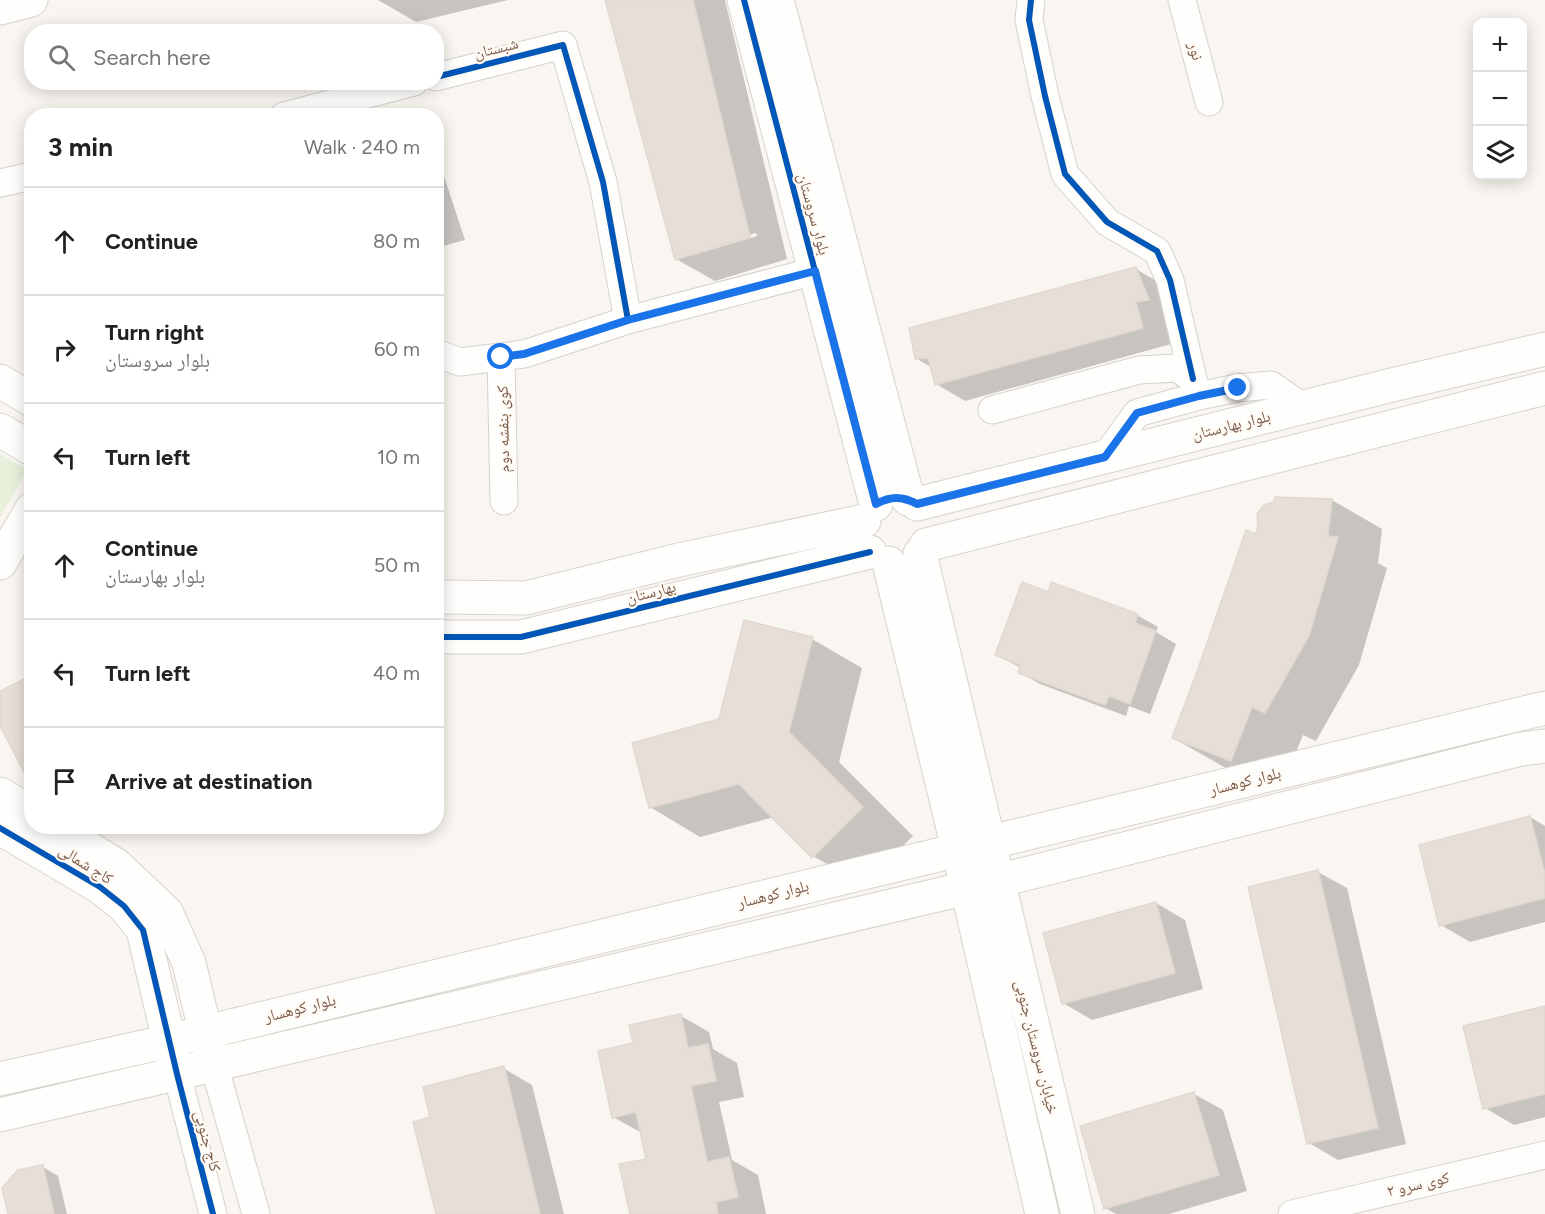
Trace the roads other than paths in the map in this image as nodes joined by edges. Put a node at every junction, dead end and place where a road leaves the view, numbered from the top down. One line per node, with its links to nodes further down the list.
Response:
1 (32, 0): 6 (main road)
2 (744, 0): 13 (main road, بلوار سروستان)
3 (777, 0): 30 (main road, بلوار سروستان)
4 (1031, 0): 20 (street)
5 (1182, 0): 9 (street, نور)
6 (0, 8)
7 (444, 75): 14 (street, شبستان)
8 (383, 90): 10 (street)
9 (1209, 102)
10 (315, 108)
11 (24, 178): 12 (street)
12 (0, 183)
13 (815, 271): 14 (street); 32 (main road, بلوار سروستان)
14 (628, 320): 17 (street)
15 (1535, 351): 19 (main road, بلوار بهارستان); 21 (main road)
16 (444, 356): 17 (street)
17 (501, 357): 29 (street, کوی بنفشه دوم)
18 (0, 381): 22 (main road)
19 (1392, 385): 23 (main road, بلوار بهارستان); 25 (main road)
20 (1196, 388): 23 (street); 24 (street); 28 (street)
21 (1540, 389): 25 (main road)
22 (24, 395)
23 (1303, 407): 28 (main road, بلوار بهارستان)
24 (992, 410)
25 (1402, 423): 32 (main road)
26 (0, 430): 27 (main road)
27 (24, 444)
28 (1105, 457): 30 (main road, بلوار بهارستان)
29 (504, 501)
30 (912, 502): 32 (main road, بلوار بهارستان); 32 (main road, بلوار سروستان)
31 (24, 522): 33 (main road)
32 (891, 540): 34 (main road, بهارستان); 35 (main road, بهارستان); 42 (main road)
33 (0, 563)
34 (444, 597)
35 (444, 637)
36 (1542, 717): 42 (main road, بلوار کوهسار)
37 (1545, 746): 43 (main road)
38 (0, 794): 39 (main road)
39 (24, 808)
40 (0, 828): 46 (main road, کاج شمالی)
41 (66, 834): 45 (main road, کاج شمالی)
42 (973, 846): 43 (main road, خیابان سروستان جنوبی); 44 (main road, خیابان سروستان جنوبی); 45 (main road, بلوار کوهسار)
43 (997, 881): 44 (main road); 55 (main road, خیابان سروستان جنوبی)
44 (966, 888): 47 (main road); 54 (main road, خیابان سروستان جنوبی)
45 (204, 1031): 46 (main road, بلوار کوهسار); 47 (main road, کاج شمالی)
46 (169, 1041): 48 (main road, کاج شمالی); 49 (main road, بلوار کوهسار)
47 (214, 1065): 48 (main road); 53 (street, کاج جنوبی)
48 (177, 1074): 50 (main road); 52 (street, کاج جنوبی)
49 (0, 1079)
50 (0, 1116)
51 (1545, 1155): 56 (street, کوی سرو ۲)
52 (213, 1214)
53 (256, 1214)
54 (1042, 1214)
55 (1078, 1214)
56 (1292, 1214)

